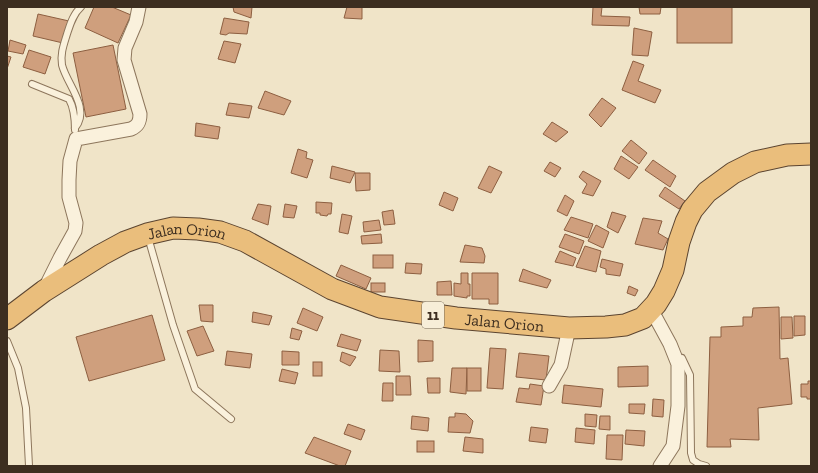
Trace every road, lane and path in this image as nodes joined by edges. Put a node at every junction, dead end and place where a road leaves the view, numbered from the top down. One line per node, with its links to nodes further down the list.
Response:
1 (81, 7): 4 (lane)
2 (139, 7): 4 (street)
3 (32, 84): 4 (lane)
4 (76, 133): 7 (street)
5 (811, 154): 8 (highway, Jalan Orion / 11)
6 (146, 234): 7 (highway, Jalan Orion / 11); 10 (highway, Jalan Orion / 11); 13 (lane)
7 (44, 291): 9 (highway, Jalan Orion / 11)
8 (654, 307): 10 (highway, Jalan Orion / 11); 15 (street); 16 (lane)
9 (7, 319)
10 (569, 328): 12 (street)
11 (7, 341): 14 (lane)
12 (549, 386)
13 (231, 419)
14 (29, 466)
15 (660, 466)
16 (706, 466)

